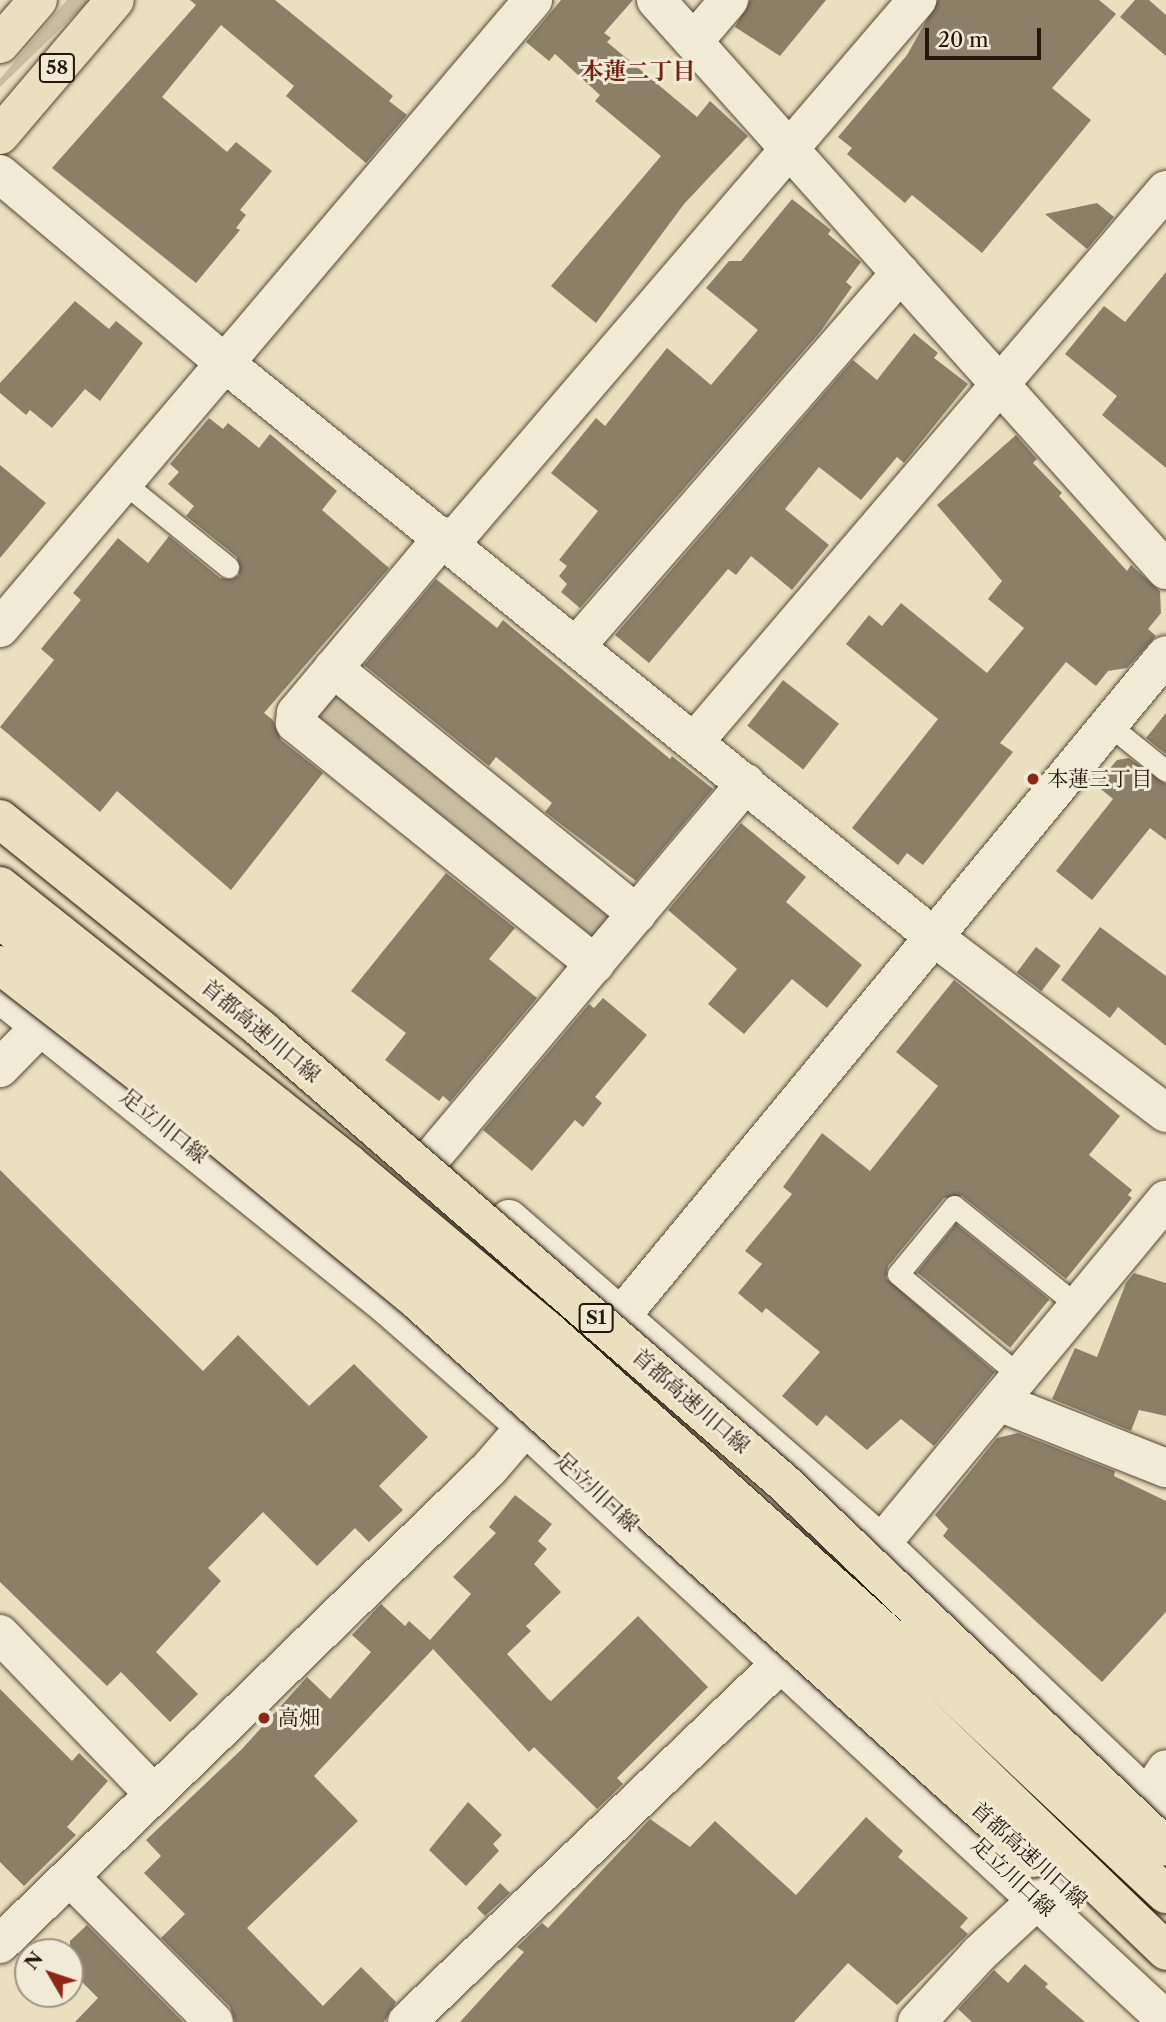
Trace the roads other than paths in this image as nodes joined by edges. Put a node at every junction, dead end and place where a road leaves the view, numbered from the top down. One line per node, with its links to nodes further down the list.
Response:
1 (38, 0): 8 (main road)
2 (115, 0): 9 (main road, 58)
3 (534, 0): 14 (street)
4 (656, 0): 7 (street)
5 (729, 0): 7 (street)
6 (917, 0): 10 (street)
7 (694, 41): 10 (street)
8 (0, 44)
9 (0, 135)
10 (791, 148): 13 (street); 17 (street)
11 (0, 174): 14 (street)
12 (1166, 190): 15 (street)
13 (900, 273): 15 (street); 21 (street)
14 (226, 364): 16 (street); 17 (street)
15 (997, 384): 19 (street); 25 (street)
16 (124, 483): 18 (lane); 20 (street)
17 (447, 540): 21 (street); 23 (street)
18 (228, 567)
19 (1166, 570)
20 (0, 628)
21 (577, 645): 25 (street)
22 (1166, 656): 24 (street)
23 (333, 668): 31 (street); 34 (street)
24 (1109, 725): 26 (lane); 33 (street)
25 (695, 741): 27 (street)
26 (1166, 771)
27 (746, 783): 31 (street); 33 (street)
28 (0, 804): 40 (street)
29 (0, 819): 52 (main road, 首都高速川口線 / S1, bridge)
30 (0, 886): 54 (main road, bridge)
31 (637, 914): 34 (street)
32 (0, 919): 57 (main road, bridge)
33 (934, 937): 39 (street); 43 (street)
34 (595, 964): 40 (street)
35 (0, 965): 58 (main road, 首都高速川口線, bridge)
36 (0, 994): 37 (street, 足立川口線)
37 (41, 1026): 38 (street); 45 (street, 足立川口線)
38 (0, 1068)
39 (1166, 1114)
40 (433, 1156): 43 (street)
41 (1166, 1200): 42 (street)
42 (1078, 1306): 44 (street); 44 (lane)
43 (622, 1315): 45 (street); 47 (street)
44 (1009, 1389): 46 (street); 47 (street)
45 (526, 1427): 49 (street, 足立川口線); 50 (street)
46 (1166, 1468)
47 (881, 1544): 51 (street)
48 (0, 1634): 50 (street)
49 (782, 1662): 55 (street, 足立川口線); 61 (street)
50 (154, 1794): 53 (street)
51 (1160, 1794): 55 (street)
52 (1166, 1847)
53 (70, 1877): 56 (street); 60 (street)
54 (1166, 1894)
55 (1037, 1899): 59 (street, 足立川口線); 62 (street)
56 (3, 1936)
57 (1166, 1951)
58 (1166, 1980)
59 (1166, 2021)
60 (214, 2022)
61 (407, 2022)
62 (917, 2022)

